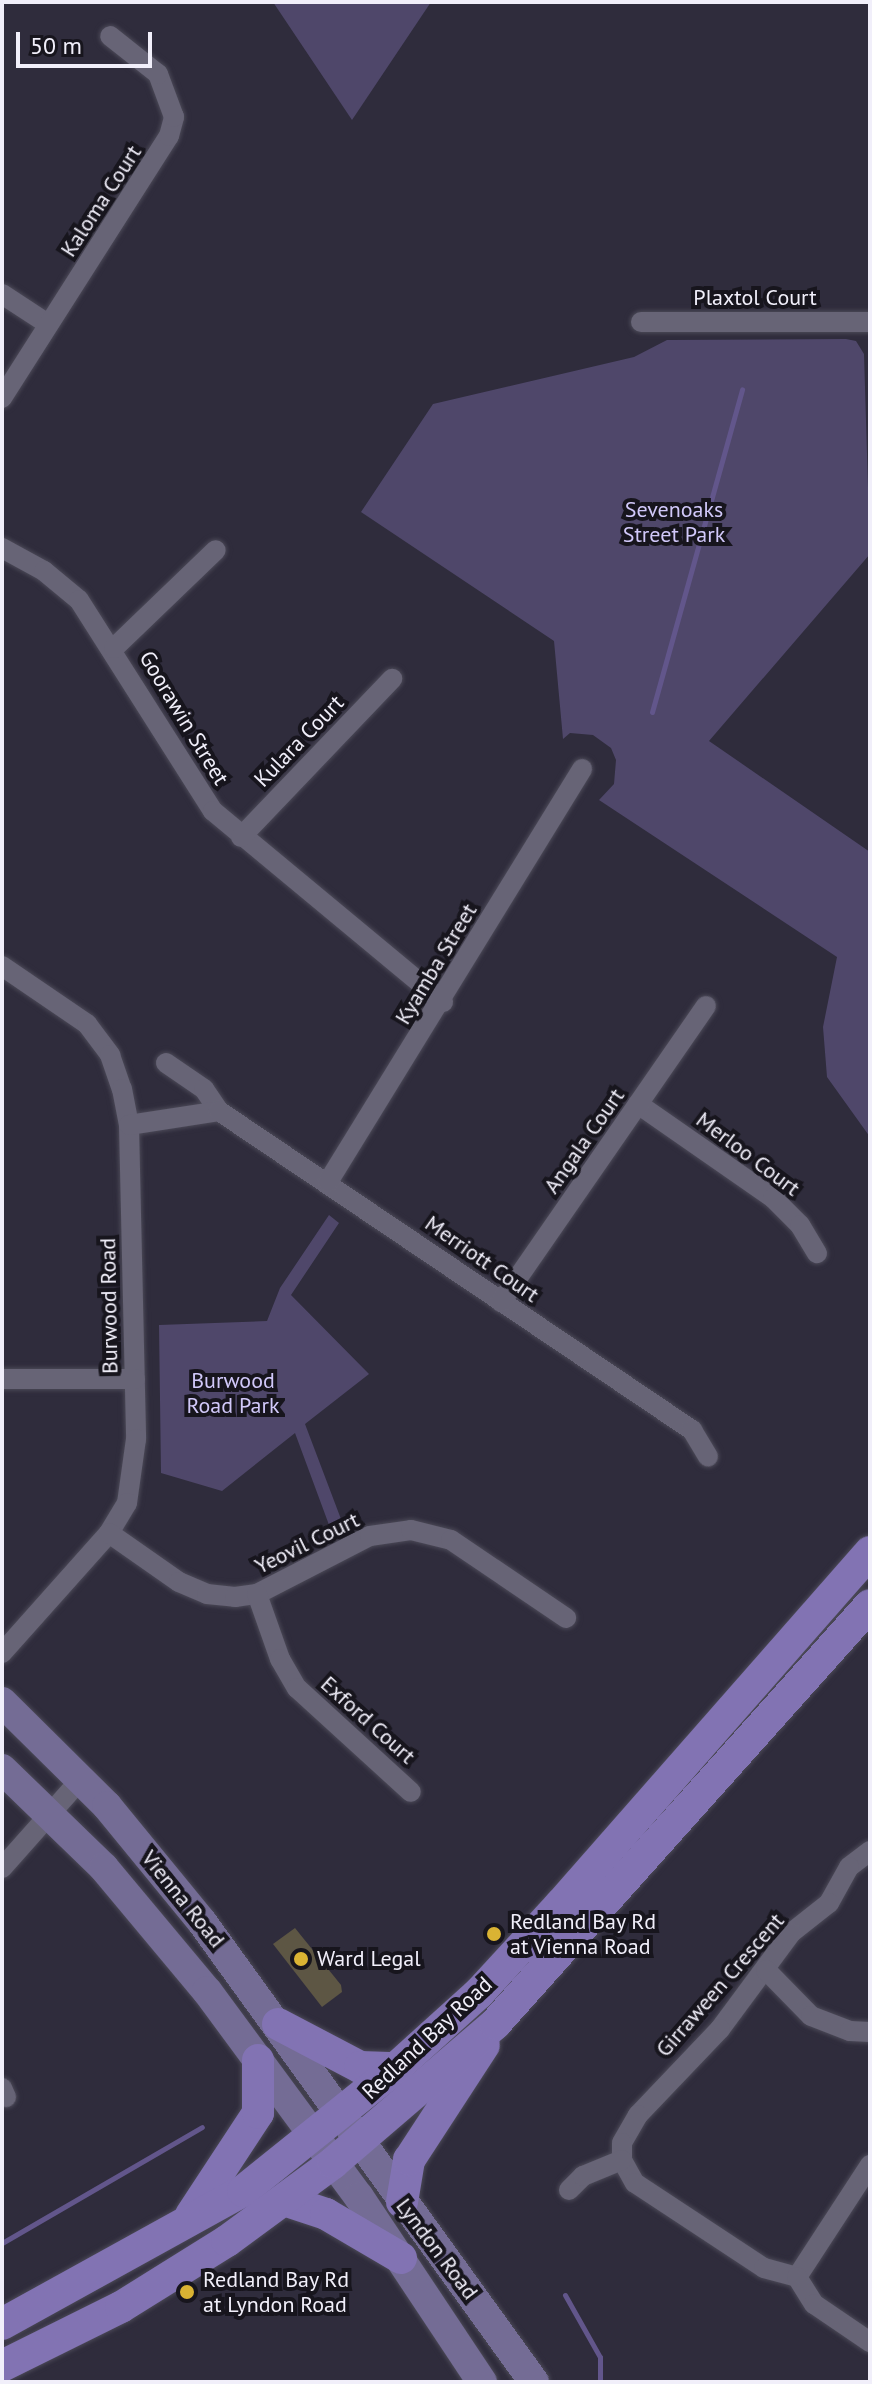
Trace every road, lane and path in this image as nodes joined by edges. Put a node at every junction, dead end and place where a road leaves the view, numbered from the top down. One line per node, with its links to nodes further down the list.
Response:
1 (110, 36): 5 (street, Kaloma Court)
2 (2, 294): 5 (street)
3 (641, 322): 4 (street, Plaxtol Court)
4 (870, 322)
5 (48, 324): 6 (street, Kaloma Court)
6 (2, 398)
7 (2, 548): 9 (street, Goorawin Street)
8 (216, 550): 9 (street)
9 (114, 648): 12 (street, Goorawin Street)
10 (392, 679): 12 (street, Kulara Court)
11 (582, 769): 14 (street, Kyamba Street)
12 (241, 837): 14 (street, Goorawin Street)
13 (2, 966): 19 (street, Burwood Road)
14 (443, 1002): 20 (street, Kyamba Street)
15 (706, 1006): 17 (street, Angala Court)
16 (166, 1063): 18 (street, Merriott Court)
17 (638, 1104): 21 (street, Merloo Court); 22 (street, Angala Court)
18 (219, 1111): 19 (street); 20 (street, Merriott Court)
19 (129, 1125): 24 (street, Burwood Road)
20 (328, 1182): 22 (street, Merriott Court)
21 (817, 1253)
22 (501, 1302): 25 (street, Merriott Court)
23 (2, 1379): 24 (street)
24 (135, 1379): 26 (street, Burwood Road)
25 (708, 1457)
26 (109, 1533): 28 (street, Yeovil Court); 32 (street, Burwood Road)
27 (870, 1552): 46 (main road, Redland Bay Road)
28 (257, 1594): 30 (street, Yeovil Court); 37 (street, Exford Court)
29 (870, 1605): 34 (main road, Redland Bay Road)
30 (566, 1618)
31 (870, 1628): 34 (street)
32 (2, 1653)
33 (2, 1702): 36 (main road, Vienna Road)
34 (740, 1750): 43 (main road, Redland Bay Road)
35 (2, 1769): 38 (main road, Vienna Road)
36 (81, 1779): 38 (street); 42 (main road, Vienna Road)
37 (411, 1792)
38 (50, 1814): 40 (street); 45 (main road, Vienna Road)
39 (870, 1851): 41 (street, Girraween Crescent)
40 (2, 1868)
41 (766, 1970): 44 (street); 49 (street, Girraween Crescent)
42 (278, 2024): 46 (main road); 47 (main road, Vienna Road)
43 (495, 2024): 47 (main road, Redland Bay Road); 53 (main road)
44 (870, 2032)
45 (258, 2060): 48 (main road, Vienna Road); 54 (main road)
46 (396, 2068): 47 (main road, Redland Bay Road)
47 (349, 2129): 48 (main road, Redland Bay Road); 53 (main road, Lyndon Road)
48 (324, 2150): 52 (main road, Redland Bay Road); 54 (main road, Redland Bay Road); 55 (main road, Lyndon Road)
49 (622, 2160): 51 (street); 56 (street)
50 (870, 2165): 56 (street)
51 (569, 2190)
52 (284, 2200): 55 (main road); 59 (main road, Redland Bay Road)
53 (402, 2202): 61 (main road, Lyndon Road)
54 (182, 2227): 57 (main road, Redland Bay Road)
55 (401, 2258): 60 (main road, Lyndon Road)
56 (797, 2277): 58 (street)
57 (2, 2324)
58 (870, 2342)
59 (2, 2366)
60 (482, 2382)
61 (534, 2382)

